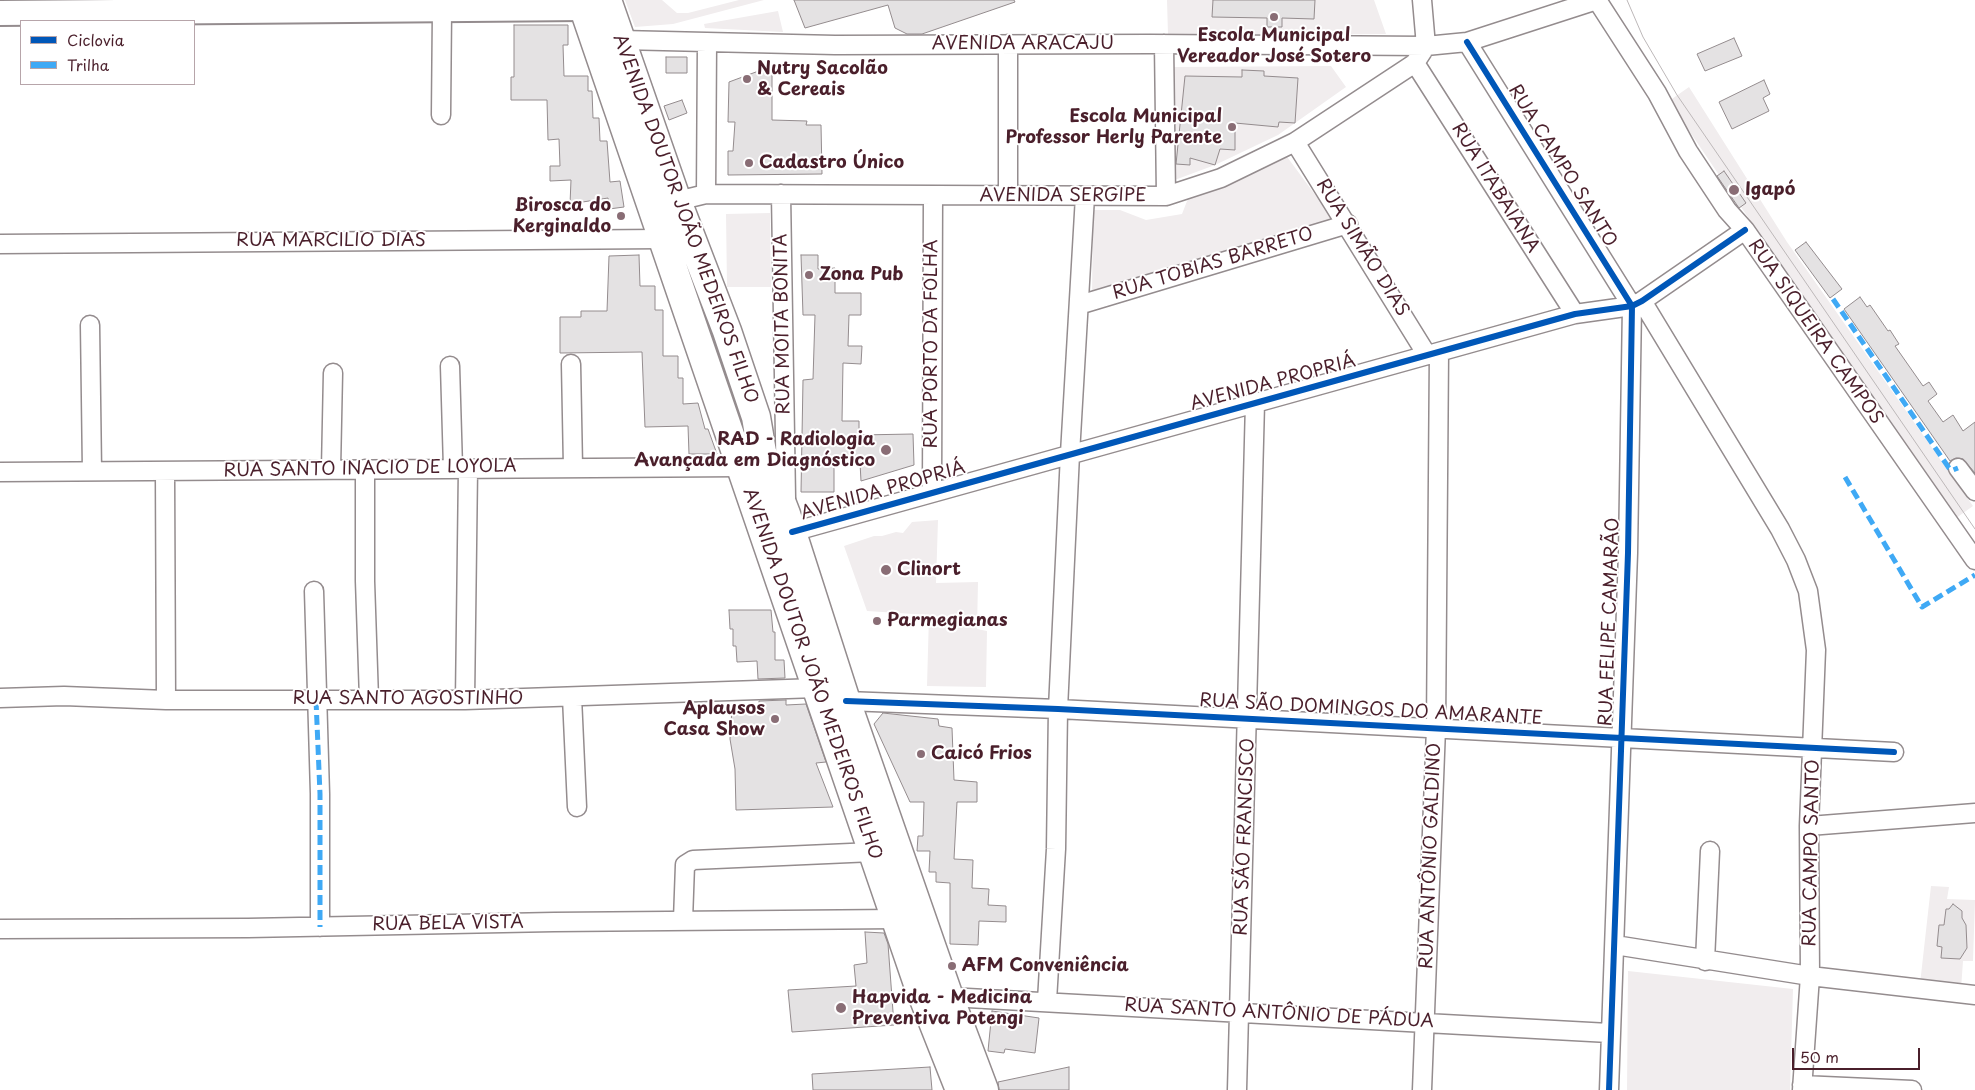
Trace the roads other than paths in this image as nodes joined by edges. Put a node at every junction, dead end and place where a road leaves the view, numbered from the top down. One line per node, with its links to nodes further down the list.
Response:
1 (1422, 0): 11 (street)
2 (1597, 0): 7 (street, AVENIDA ARACAJU); 23 (street, RUA SIQUEIRA CAMPOS)
3 (590, 3): 4 (main road); 6 (main road, AVENIDA DOUTOR JOÃO MEDEIROS FILHO); 24 (main road, AVENIDA DOUTOR JOÃO MEDEIROS FILHO)
4 (442, 10): 5 (main road); 13 (street)
5 (0, 13)
6 (621, 40): 8 (street, AVENIDA ARACAJU); 21 (main road, AVENIDA DOUTOR JOÃO MEDEIROS FILHO)
7 (1467, 42): 11 (street, AVENIDA ARACAJU); 26 (street, RUA CAMPO SANTO)
8 (707, 44): 9 (street, AVENIDA ARACAJU); 15 (street)
9 (1008, 44): 10 (street, AVENIDA ARACAJU); 17 (street)
10 (1164, 44): 11 (street, AVENIDA ARACAJU); 20 (street)
11 (1426, 46): 12 (street)
12 (1415, 62): 14 (street, AVENIDA SERGIPE); 28 (street, RUA ITABAIANA)
13 (441, 115)
14 (1295, 142): 20 (street, AVENIDA SERGIPE); 22 (street, RUA SIMÃO DIAS)
15 (706, 194): 16 (street, AVENIDA SERGIPE); 21 (street, AVENIDA SERGIPE)
16 (781, 194): 18 (street, AVENIDA SERGIPE); 48 (street, RUA MOITA BONITA)
17 (1008, 195): 18 (street, AVENIDA SERGIPE); 19 (street, AVENIDA SERGIPE)
18 (933, 196): 47 (street, RUA PORTO DA FOLHA)
19 (1085, 196): 20 (street, AVENIDA SERGIPE); 27 (street)
20 (1166, 196)
21 (678, 201): 30 (main road, AVENIDA DOUTOR JOÃO MEDEIROS FILHO)
22 (1348, 224): 27 (street, RUA TOBIAS BARRETO); 31 (street, RUA SIMÃO DIAS)
23 (1745, 230): 26 (street, AVENIDA PROPRIÁ); 49 (street, RUA SIQUEIRA CAMPOS)
24 (662, 239): 25 (street, RUA MARCILIO DIAS); 30 (main road); 37 (main road, AVENIDA DOUTOR JOÃO MEDEIROS FILHO)
25 (0, 244)
26 (1637, 304): 28 (street, AVENIDA PROPRIÁ); 62 (street, RUA FELIPE CAMARÃO); 63 (street, RUA CAMPO SANTO)
27 (1079, 305): 36 (street)
28 (1575, 314): 31 (street, AVENIDA PROPRIÁ)
29 (90, 325): 43 (street)
30 (724, 325): 37 (main road, AVENIDA DOUTOR JOÃO MEDEIROS FILHO)
31 (1433, 354): 35 (street, AVENIDA PROPRIÁ); 61 (street, RUA ANTÔNIO GALDINO)
32 (571, 364): 38 (street)
33 (450, 366): 39 (street)
34 (333, 373): 41 (street)
35 (1255, 403): 36 (street, AVENIDA PROPRIÁ); 60 (street, RUA SÃO FRANCISCO)
36 (1070, 454): 47 (street, AVENIDA PROPRIÁ); 59 (street)
37 (751, 460): 38 (street, RUA SANTO INACIO DE LOYOLA); 48 (main road, AVENIDA DOUTOR JOÃO MEDEIROS FILHO); 51 (main road, AVENIDA DOUTOR JOÃO MEDEIROS FILHO)
38 (573, 467): 39 (street, RUA SANTO INACIO DE LOYOLA)
39 (460, 468): 42 (street, RUA SANTO INACIO DE LOYOLA); 57 (street)
40 (1958, 468): 46 (street)
41 (331, 469): 42 (street, RUA SANTO INACIO DE LOYOLA); 45 (street, RUA SANTO INACIO DE LOYOLA)
42 (365, 469): 54 (street)
43 (92, 471): 44 (street, RUA SANTO INACIO DE LOYOLA); 45 (street, RUA SANTO INACIO DE LOYOLA)
44 (0, 472)
45 (165, 472): 55 (street)
46 (1975, 491)
47 (932, 492): 48 (street, AVENIDA PROPRIÁ)
48 (789, 523): 58 (main road, AVENIDA DOUTOR JOÃO MEDEIROS FILHO)
49 (1972, 548)
50 (314, 592): 56 (street)
51 (817, 688): 52 (street, RUA SANTO AGOSTINHO); 69 (main road, AVENIDA DOUTOR JOÃO MEDEIROS FILHO)
52 (572, 697): 57 (street, RUA SANTO AGOSTINHO); 65 (street)
53 (0, 698): 55 (street, RUA SANTO AGOSTINHO)
54 (369, 699): 56 (street, RUA SANTO AGOSTINHO); 57 (street, RUA SANTO AGOSTINHO)
55 (166, 700): 56 (street, RUA SANTO AGOSTINHO)
56 (316, 700): 72 (street)
57 (465, 700)
58 (846, 701): 59 (street, RUA SÃO DOMINGOS DO AMARANTE); 78 (main road, AVENIDA DOUTOR JOÃO MEDEIROS FILHO)
59 (1058, 709): 60 (street, RUA SÃO DOMINGOS DO AMARANTE); 79 (street)
60 (1248, 719): 61 (street, RUA SÃO DOMINGOS DO AMARANTE); 80 (street, RUA SÃO FRANCISCO)
61 (1436, 728): 62 (street, RUA SÃO DOMINGOS DO AMARANTE); 81 (street, RUA ANTÔNIO GALDINO)
62 (1620, 737): 63 (street, RUA SÃO DOMINGOS DO AMARANTE); 74 (street, RUA FELIPE CAMARÃO)
63 (1814, 749): 64 (street, RUA SÃO DOMINGOS DO AMARANTE); 67 (street, RUA CAMPO SANTO)
64 (1894, 752)
65 (577, 807)
66 (1975, 813): 67 (street)
67 (1809, 826): 76 (street, RUA CAMPO SANTO)
68 (1710, 851): 75 (street)
69 (874, 852): 70 (main road, AVENIDA DOUTOR JOÃO MEDEIROS FILHO); 71 (street)
70 (896, 919): 71 (street, RUA BELA VISTA); 84 (main road, AVENIDA DOUTOR JOÃO MEDEIROS FILHO)
71 (683, 920): 72 (street, RUA BELA VISTA)
72 (320, 927): 73 (street, RUA BELA VISTA)
73 (0, 929)
74 (1615, 945): 75 (street); 82 (street, RUA FELIPE CAMARÃO)
75 (1705, 960): 76 (street)
76 (1810, 976): 77 (street); 83 (street, RUA CAMPO SANTO)
77 (1975, 995)
78 (949, 997): 79 (street, RUA SANTO ANTÔNIO DE PÁDUA); 85 (main road, AVENIDA DOUTOR JOÃO MEDEIROS FILHO)
79 (1047, 1001): 80 (street, RUA SANTO ANTÔNIO DE PÁDUA)
80 (1240, 1014): 81 (street, RUA SANTO ANTÔNIO DE PÁDUA); 86 (street, RUA SÃO FRANCISCO)
81 (1425, 1022): 82 (street, RUA SANTO ANTÔNIO DE PÁDUA); 87 (street, RUA ANTÔNIO GALDINO)
82 (1609, 1033): 88 (street, RUA FELIPE CAMARÃO)
83 (1802, 1087): 89 (street)
84 (960, 1090)
85 (984, 1090)
86 (1237, 1090)
87 (1422, 1090)
88 (1609, 1090)
89 (1912, 1090)

